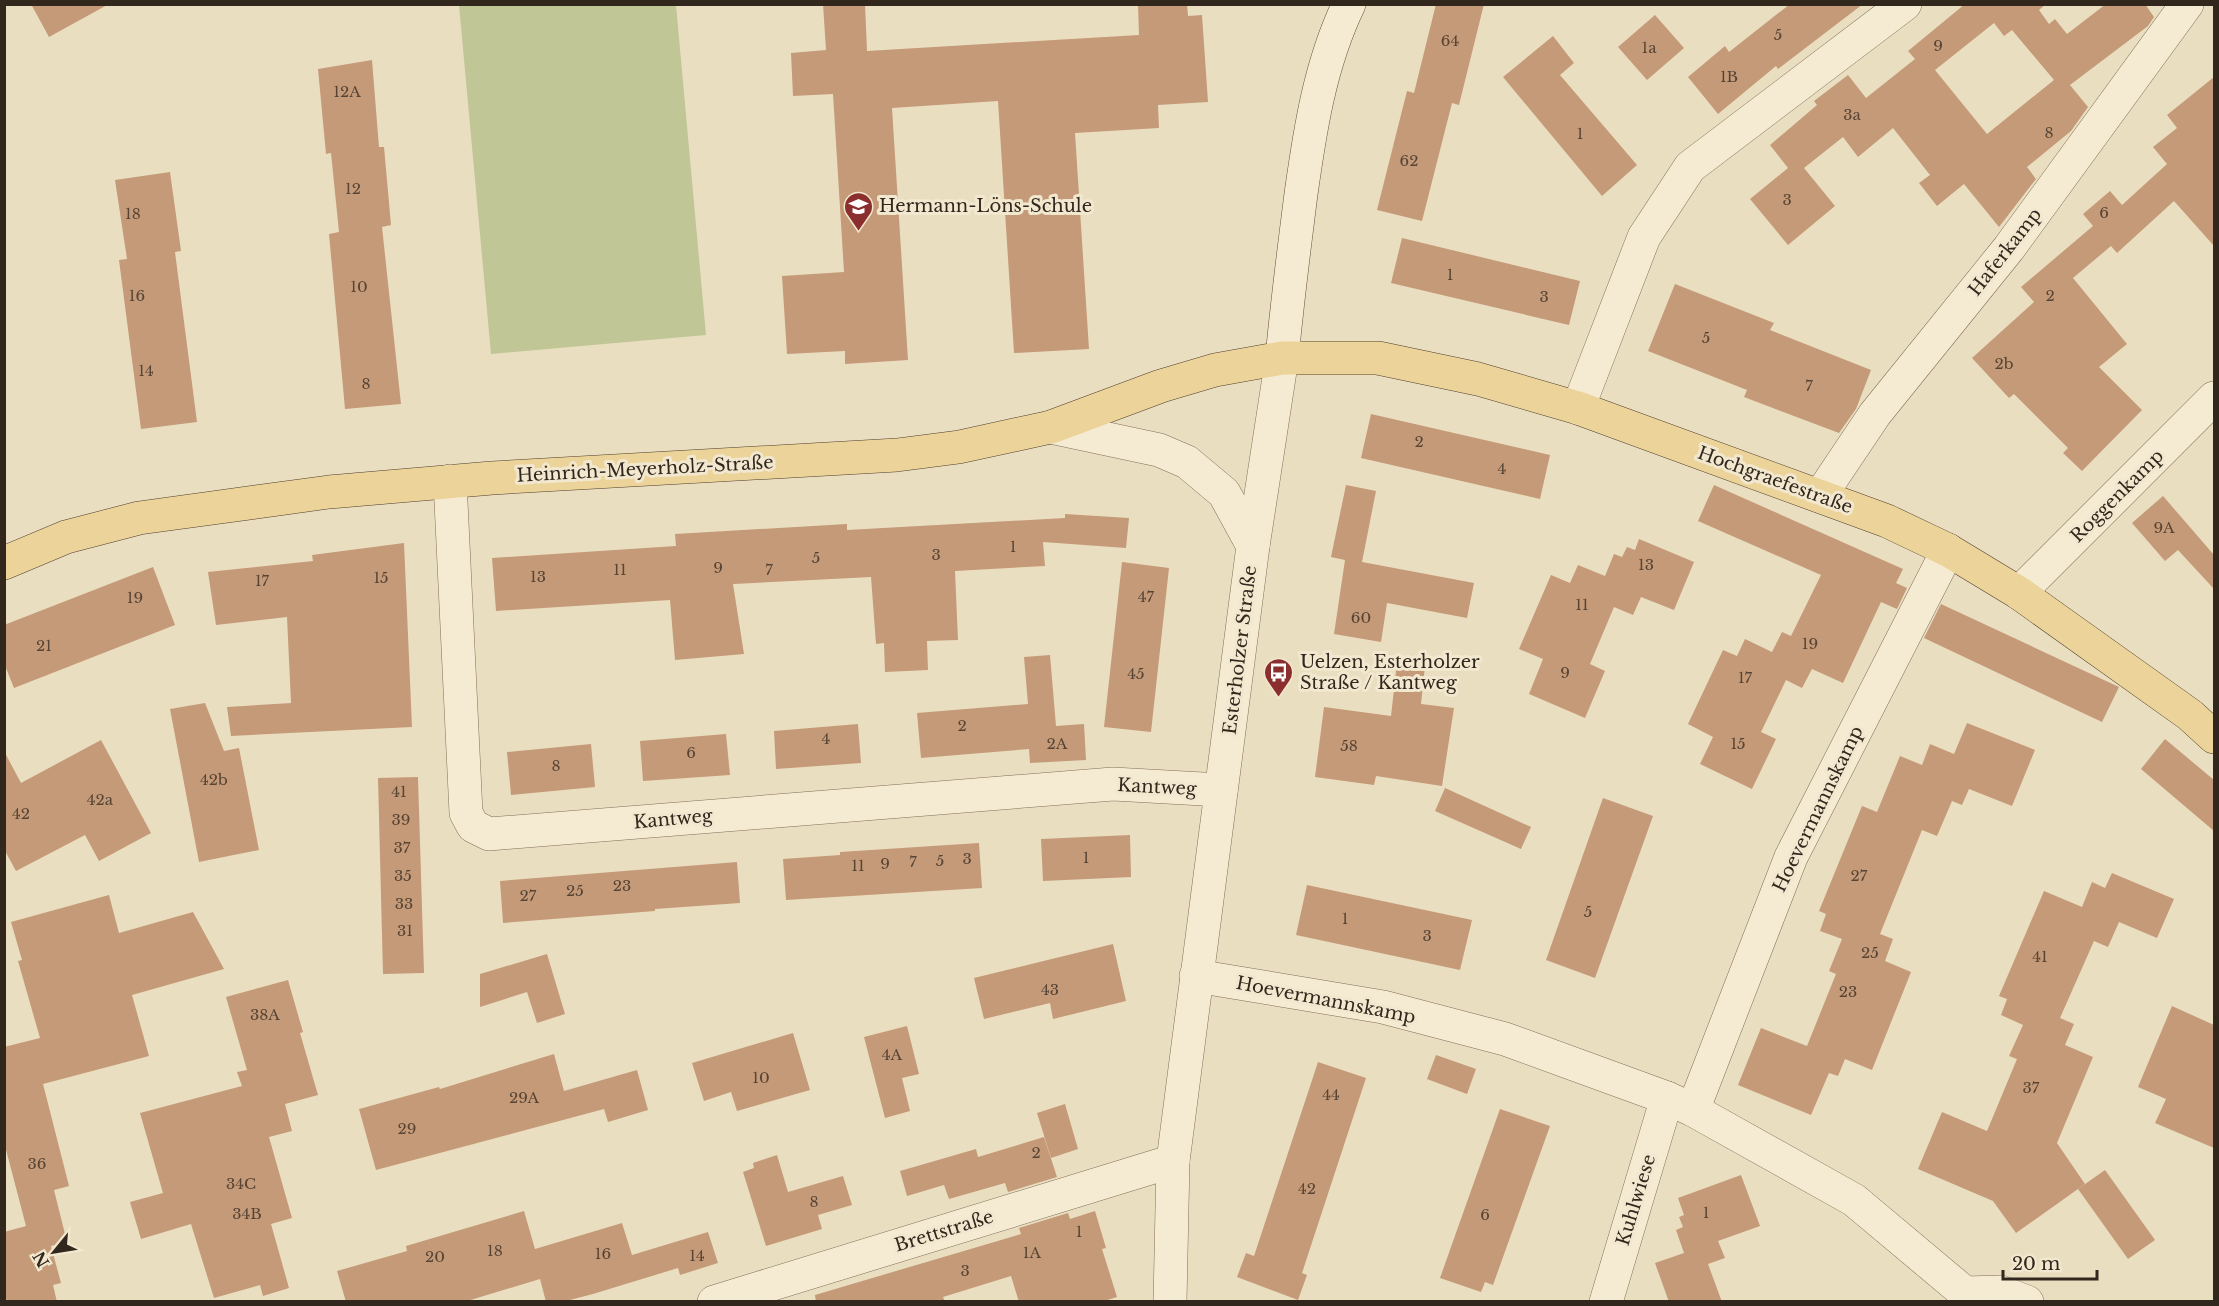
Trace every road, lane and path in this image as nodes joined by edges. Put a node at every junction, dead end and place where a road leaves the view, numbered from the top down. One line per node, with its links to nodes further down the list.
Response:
1 (1348, 4): 4 (street, Esterholzer Straße)
2 (1905, 4): 6 (street)
3 (2187, 4): 9 (street, Haferkamp)
4 (1282, 358): 6 (main road, Hochgraefestraße); 7 (main road, Heinrich-Meyerholz-Straße); 10 (street, Esterholzer Straße)
5 (2214, 398): 13 (street, Roggenkamp)
6 (1578, 408): 9 (main road, Hochgraefestraße)
7 (1051, 427): 8 (main road, Heinrich-Meyerholz-Straße); 10 (street)
8 (450, 481): 12 (main road, Heinrich-Meyerholz-Straße); 15 (street, Kantweg)
9 (1820, 496): 11 (main road, Hochgraefestraße)
10 (1253, 546): 15 (street, Esterholzer Straße)
11 (1948, 550): 13 (main road, Hochgraefestraße); 17 (street, Hoevermannskamp)
12 (4, 563)
13 (2019, 593): 14 (main road, Hochgraefestraße)
14 (2214, 736)
15 (1221, 790): 16 (street, Esterholzer Straße)
16 (1196, 976): 17 (street, Hoevermannskamp); 18 (street, Esterholzer Straße)
17 (1680, 1104): 19 (street, Hoevermannskamp); 22 (street, Kuhlwiese)
18 (1173, 1161): 20 (street, Brettstraße); 21 (street, Esterholzer Straße)
19 (1967, 1297): 23 (street, Hoevermannskamp)
20 (714, 1302)
21 (1170, 1302)
22 (1606, 1302)
23 (2027, 1302)

